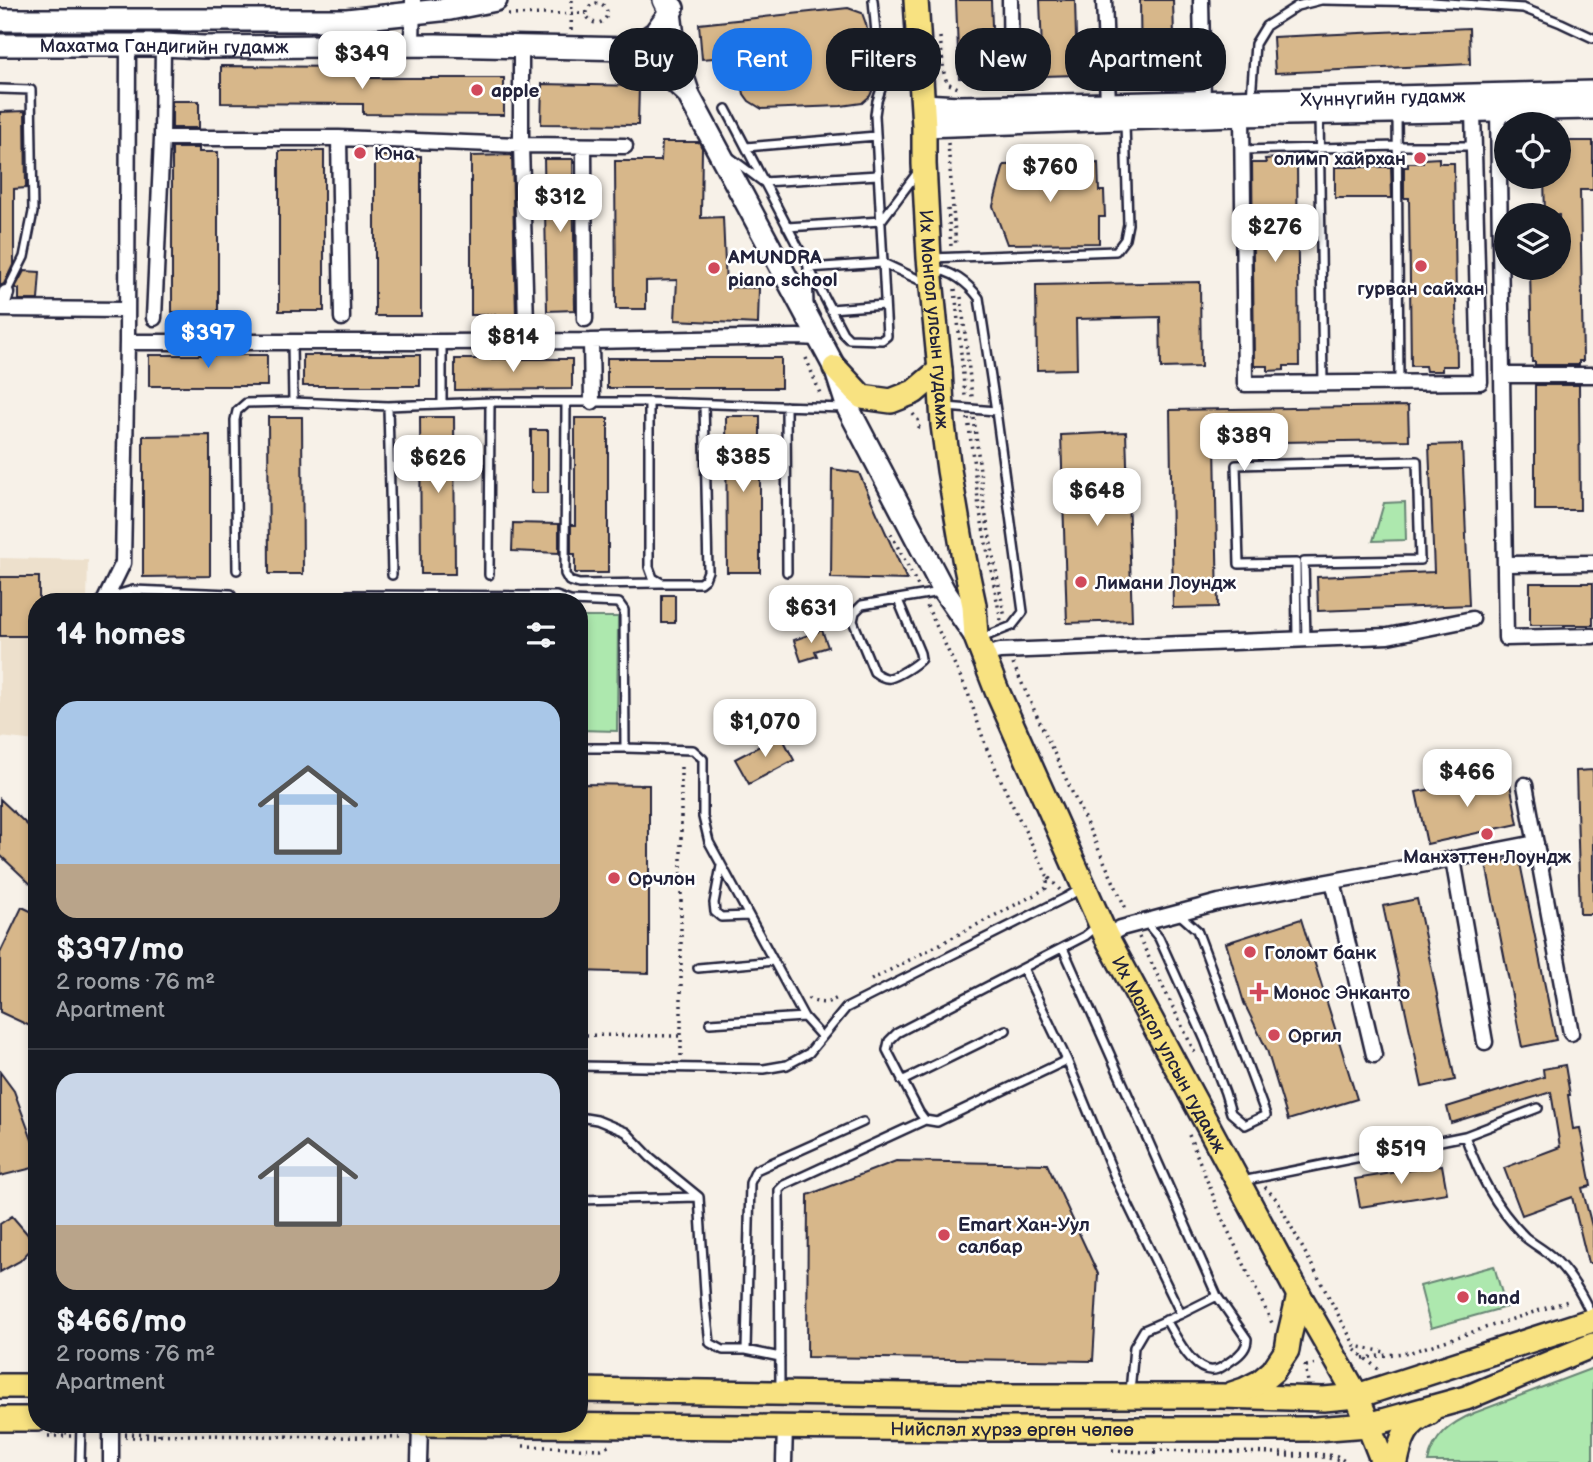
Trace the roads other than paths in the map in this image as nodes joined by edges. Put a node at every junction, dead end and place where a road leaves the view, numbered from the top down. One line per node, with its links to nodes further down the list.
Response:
1 (873, 0): 35 (lane)
2 (916, 0): 34 (main road, Их Монгол улсын гудамж)
3 (1010, 0): 12 (street)
4 (1104, 0): 25 (street)
5 (1201, 0): 24 (street)
6 (1321, 0): 13 (lane); 26 (lane)
7 (671, 4): 11 (main road); 23 (main road)
8 (413, 7): 9 (main road, Махатма Гандигийн гудамж); 10 (main road, Махатма Гандигийн гудамж); 17 (street)
9 (502, 8)
10 (0, 20)
11 (658, 28)
12 (1011, 28)
13 (1593, 38)
14 (0, 45): 15 (main road, Махатма Гандигийн гудамж)
15 (128, 45): 16 (main road, Махатма Гандигийн гудамж); 58 (street)
16 (163, 46): 17 (main road, Махатма Гандигийн гудамж); 36 (street)
17 (412, 46): 18 (main road, Махатма Гандигийн гудамж)
18 (521, 47): 19 (main road, Махатма Гандигийн гудамж); 38 (street)
19 (609, 49)
20 (0, 89): 55 (lane)
21 (685, 91): 23 (main road)
22 (1593, 92): 26 (main road, Хүннүгийн гудамж)
23 (688, 94): 43 (main road)
24 (1203, 102): 25 (main road, Хүннүгийн гудамж); 26 (main road, Хүннүгийн гудамж)
25 (1108, 104): 34 (main road, Хүннүгийн гудамж)
26 (1247, 108): 32 (main road, Хүннүгийн гудамж); 33 (main road, Хүннүгийн гудамж); 46 (street)
27 (1593, 108): 29 (main road, Хүннүгийн гудамж)
28 (726, 109): 44 (lane)
29 (1498, 110): 30 (main road, Хүннүгийн гудамж); 71 (street)
30 (1473, 111): 31 (main road, Хүннүгийн гудамж); 42 (street)
31 (1397, 112): 32 (main road, Хүннүгийн гудамж); 41 (lane)
32 (1319, 114): 45 (lane)
33 (1125, 119): 34 (main road, Хүннүгийн гудамж); 53 (lane)
34 (937, 124): 47 (main road, Их Монгол улсын гудамж)
35 (876, 136): 44 (lane); 48 (lane)
36 (162, 138): 37 (street); 60 (street)
37 (339, 138): 38 (street); 61 (street)
38 (521, 145): 39 (street); 63 (street)
39 (584, 146): 40 (street); 62 (street)
40 (625, 146)
41 (1397, 146): 42 (lane); 45 (lane); 74 (lane)
42 (1474, 146): 74 (street)
43 (717, 147): 49 (lane); 64 (main road)
44 (746, 147): 49 (lane)
45 (1320, 148): 46 (lane); 73 (lane)
46 (1242, 150): 73 (street)
47 (924, 164): 50 (lane); 53 (main road, Их Монгол улсын гудамж)
48 (878, 175): 49 (lane); 50 (lane)
49 (764, 182): 51 (lane)
50 (881, 221): 51 (lane); 52 (lane)
51 (787, 227): 54 (lane)
52 (883, 263): 53 (lane); 54 (lane); 56 (lane)
53 (940, 265): 70 (main road, Их Монгол улсын гудамж); 86 (lane)
54 (808, 268): 57 (lane); 64 (lane)
55 (3, 293): 59 (street)
56 (885, 305): 57 (lane); 57 (lane)
57 (830, 309)
58 (127, 310): 59 (street); 66 (street)
59 (1, 312)
60 (154, 318)
61 (342, 318)
62 (585, 318)
63 (526, 324)
64 (814, 329): 65 (street); 69 (main road)
65 (591, 341): 68 (street); 78 (street)
66 (127, 342): 67 (street); 95 (street)
67 (292, 342): 68 (street); 75 (lane)
68 (442, 342): 80 (lane)
69 (835, 368): 70 (main road); 85 (main road, Их Монгол улсын гудамж)
70 (940, 370): 84 (main road, Их Монгол улсын гудамж)
71 (1503, 375): 72 (street); 88 (street)
72 (1593, 375)
73 (1323, 383): 74 (street)
74 (1399, 383)
75 (293, 402): 82 (lane); 89 (lane)
76 (489, 402): 77 (lane); 80 (lane); 92 (lane)
77 (566, 402): 78 (lane); 93 (lane)
78 (592, 402): 79 (lane)
79 (649, 402): 81 (lane); 93 (lane)
80 (442, 404): 82 (lane)
81 (704, 404): 83 (lane); 93 (lane)
82 (388, 406): 91 (lane)
83 (786, 406): 85 (lane); 90 (lane)
84 (942, 407): 86 (lane); 103 (main road, Их Монгол улсын гудамж)
85 (848, 408): 94 (main road, Их Монгол улсын гудамж)
86 (996, 411): 103 (lane)
87 (1593, 563): 88 (street)
88 (1505, 564): 101 (street)
89 (237, 570)
90 (787, 572)
91 (393, 575)
92 (489, 575)
93 (662, 583)
94 (944, 592): 98 (lane); 103 (main road, Их Монгол улсын гудамж)
95 (108, 593)
96 (124, 593): 97 (lane)
97 (206, 593)
98 (898, 600): 98 (lane)
99 (588, 602): 105 (lane)
100 (1472, 619): 102 (street)
101 (1593, 636)
102 (1302, 639): 102 (lane); 103 (street)
103 (979, 644): 111 (main road, Их Монгол улсын гудамж)
104 (588, 748): 105 (lane)
105 (625, 748): 109 (lane)
106 (1525, 785): 107 (street)
107 (1536, 843): 108 (street); 123 (street)
108 (1453, 859): 110 (street); 125 (street)
109 (721, 865): 113 (lane); 113 (lane)
110 (1333, 881): 112 (street); 126 (street)
111 (1083, 887): 115 (main road, Их Монгол улсын гудамж); 124 (lane)
112 (1179, 914): 114 (street); 114 (lane)
113 (749, 916): 117 (lane)
114 (1139, 923): 115 (street)
115 (1103, 930): 116 (lane); 135 (main road, Их Монгол улсын гудамж)
116 (1063, 948): 119 (lane); 139 (lane)
117 (774, 961): 118 (lane); 120 (lane)
118 (698, 968)
119 (1023, 968): 127 (lane); 129 (lane)
120 (804, 1017): 121 (lane); 124 (lane)
121 (710, 1023)
122 (1006, 1030): 129 (lane)
123 (1571, 1033)
124 (822, 1037): 128 (lane)
125 (1485, 1042)
126 (1374, 1055)
127 (1068, 1060): 132 (lane); 140 (lane)
128 (588, 1066)
129 (902, 1081): 132 (lane)
130 (1538, 1108): 134 (lane)
131 (588, 1118): 136 (lane)
132 (925, 1120): 145 (lane)
133 (863, 1122): 144 (lane)
134 (1465, 1136): 135 (lane); 141 (lane)
135 (1238, 1182): 138 (main road, Их Монгол улсын гудамж)
136 (699, 1197): 137 (lane); 144 (lane)
137 (588, 1200)
138 (1299, 1295): 151 (main road); 152 (main road, Их Монгол улсын гудамж)
139 (1217, 1296): 140 (lane); 142 (lane)
140 (1181, 1314): 142 (lane)
141 (1593, 1319): 152 (main road, Нийслэл хүрээ өргөн чөлөө)
142 (1166, 1321): 150 (lane)
143 (1593, 1345): 153 (main road, Нийслэл хүрээ өргөн чөлөө)
144 (746, 1350): 145 (lane)
145 (780, 1357): 149 (lane)
146 (0, 1386): 147 (main road)
147 (28, 1386)
148 (588, 1390): 149 (main road, Нийслэл хүрээ өргөн чөлөө)
149 (780, 1393): 150 (main road, Нийслэл хүрээ өргөн чөлөө)
150 (1130, 1396): 151 (main road, Нийслэл хүрээ өргөн чөлөө)
151 (1222, 1396): 152 (main road, Нийслэл хүрээ өргөн чөлөө)
152 (1357, 1396): 157 (main road, Их Монгол улсын гудамж)
153 (1466, 1398): 157 (main road, Нийслэл хүрээ өргөн чөлөө); 167 (main road)
154 (0, 1419): 155 (main road)
155 (28, 1419)
156 (588, 1425): 158 (main road, Нийслэл хүрээ өргөн чөлөө)
157 (1368, 1425): 158 (main road, Нийслэл хүрээ өргөн чөлөө); 166 (main road, Их Монгол улсын гудамж)
158 (785, 1427): 165 (street)
159 (81, 1433): 162 (lane)
160 (111, 1433): 163 (street)
161 (418, 1433): 164 (street)
162 (80, 1462)
163 (111, 1462)
164 (419, 1462)
165 (784, 1462)
166 (1383, 1462)
167 (1395, 1462)

